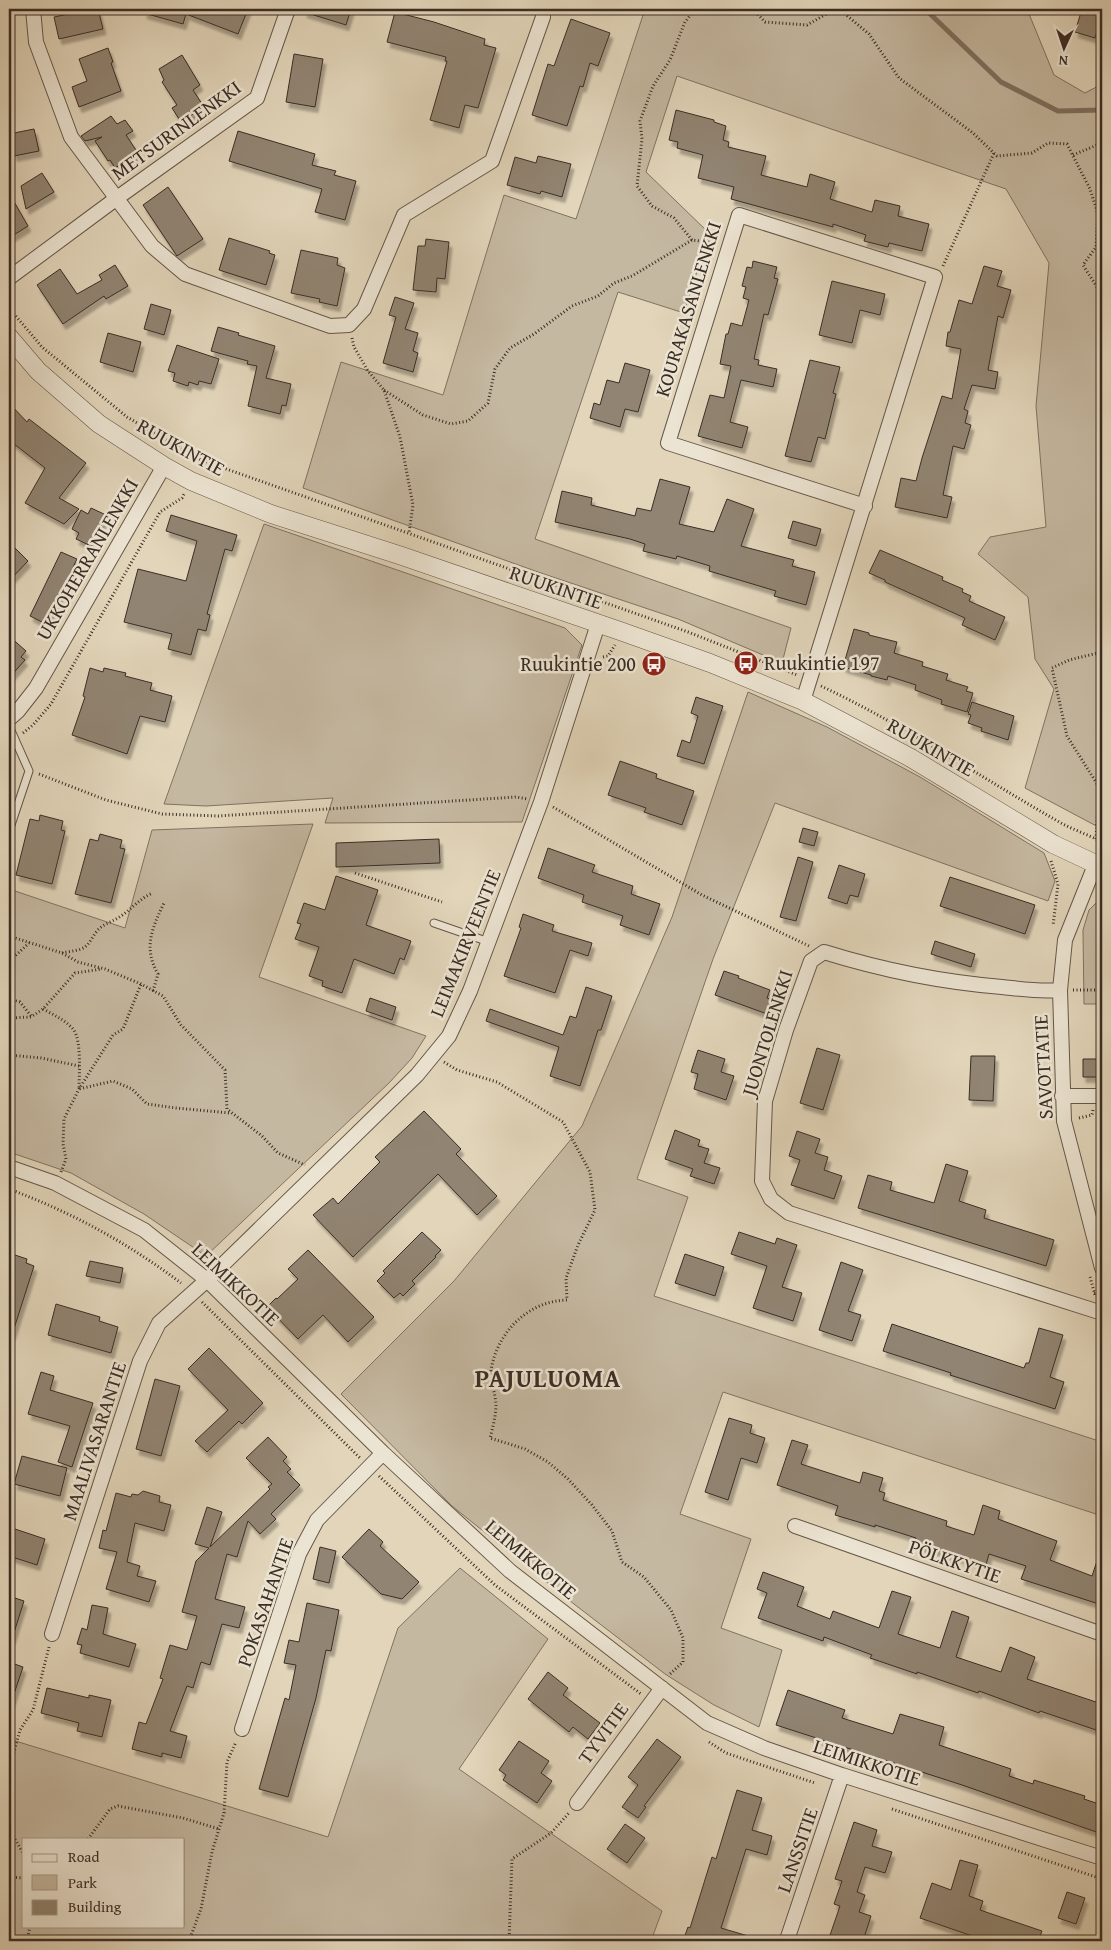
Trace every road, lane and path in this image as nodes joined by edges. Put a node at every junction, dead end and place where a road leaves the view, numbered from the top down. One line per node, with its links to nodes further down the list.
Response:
1 (34, 9): 11 (street)
2 (288, 9): 11 (street, METSURINLENKKI)
3 (543, 9): 18 (street)
4 (695, 9): 12 (path)
5 (753, 9): 6 (path)
6 (835, 9)
7 (839, 9): 9 (path)
8 (1102, 143): 10 (path)
9 (994, 153): 10 (path); 14 (path)
10 (1073, 155): 16 (path)
11 (117, 198): 15 (street, METSURINLENKKI); 18 (street, METSURINLENKKI)
12 (692, 240): 13 (path); 20 (path)
13 (729, 245): 14 (street, KOURAKASANLENKKI); 24 (street, KOURAKASANLENKKI)
14 (935, 277): 24 (street)
15 (9, 278)
16 (1102, 295)
17 (9, 308): 21 (path)
18 (349, 325): 20 (path)
19 (9, 337): 22 (street, RUUKINTIE)
20 (384, 390): 25 (path)
21 (201, 460): 23 (path); 25 (path)
22 (164, 466): 23 (street, RUUKINTIE); 30 (street, UKKOHERRANLENKKI)
23 (191, 481): 26 (street, RUUKINTIE); 32 (path)
24 (864, 506): 28 (street)
25 (409, 533): 28 (path)
26 (598, 624): 29 (street, RUUKINTIE); 34 (street, LEIMAKIRVEENTIE)
27 (1102, 652): 36 (path)
28 (811, 680): 29 (street); 36 (path)
29 (803, 701): 38 (street, RUUKINTIE)
30 (9, 718)
31 (9, 726): 32 (lane)
32 (15, 739): 33 (lane)
33 (29, 771): 34 (path); 35 (lane)
34 (541, 802): 45 (street, LEIMAKIRVEENTIE); 47 (path)
35 (9, 832)
36 (1096, 839): 37 (path)
37 (1102, 842)
38 (1099, 866): 52 (street, SAVOTTATIE)
39 (355, 873): 41 (path)
40 (153, 893): 48 (path)
41 (442, 902)
42 (164, 903): 54 (path)
43 (434, 923): 45 (lane)
44 (9, 936): 46 (path)
45 (489, 942): 61 (street, LEIMAKIRVEENTIE)
46 (30, 943): 48 (path); 49 (path)
47 (824, 952): 52 (street); 74 (street, JUONTOLENKKI)
48 (62, 953): 50 (path)
49 (9, 956)
50 (105, 969): 51 (path); 56 (path)
51 (142, 984): 54 (path); 63 (path)
52 (1060, 990): 53 (path); 64 (street, SAVOTTATIE)
53 (1102, 990)
54 (153, 991): 66 (path)
55 (9, 999): 57 (path)
56 (43, 1009): 57 (path); 62 (path)
57 (31, 1017): 58 (path)
58 (9, 1018)
59 (9, 1035): 60 (path)
60 (10, 1055): 62 (path)
61 (432, 1056): 68 (street, LEIMAKIRVEENTIE); 79 (path)
62 (79, 1066): 63 (path)
63 (79, 1089): 66 (path); 69 (path)
64 (1062, 1096): 65 (street); 70 (street, SAVOTTATIE)
65 (1102, 1096)
66 (232, 1113): 68 (path)
67 (9, 1167): 69 (street, LEIMIKKOTIE)
68 (319, 1171): 71 (street, LEIMAKIRVEENTIE)
69 (55, 1183): 71 (street, LEIMIKKOTIE)
70 (1102, 1268)
71 (207, 1280): 75 (street, LEIMIKKOTIE); 77 (street, MAALIVASARANTIE)
72 (1102, 1290): 73 (path)
73 (1094, 1292)
74 (1102, 1311)
75 (383, 1453): 79 (street, LEIMIKKOTIE); 80 (street, POKASAHANTIE)
76 (795, 1526): 78 (street, PÖLKKYTIE)
77 (52, 1634): 81 (path)
78 (1102, 1634)
79 (660, 1687): 82 (street, LEIMIKKOTIE); 83 (street, TYVITIE)
80 (242, 1730): 85 (path)
81 (9, 1770)
82 (842, 1775): 88 (street, LEIMIKKOTIE); 92 (street, LANSSITIE)
83 (577, 1803): 95 (path)
84 (9, 1809): 87 (path)
85 (219, 1829): 86 (path); 94 (path)
86 (89, 1838)
87 (22, 1851)
88 (1102, 1858)
89 (9, 1877): 90 (path)
90 (22, 1878)
91 (30, 1928): 93 (path)
92 (788, 1937)
93 (27, 1941)
94 (189, 1941)
95 (509, 1941)

